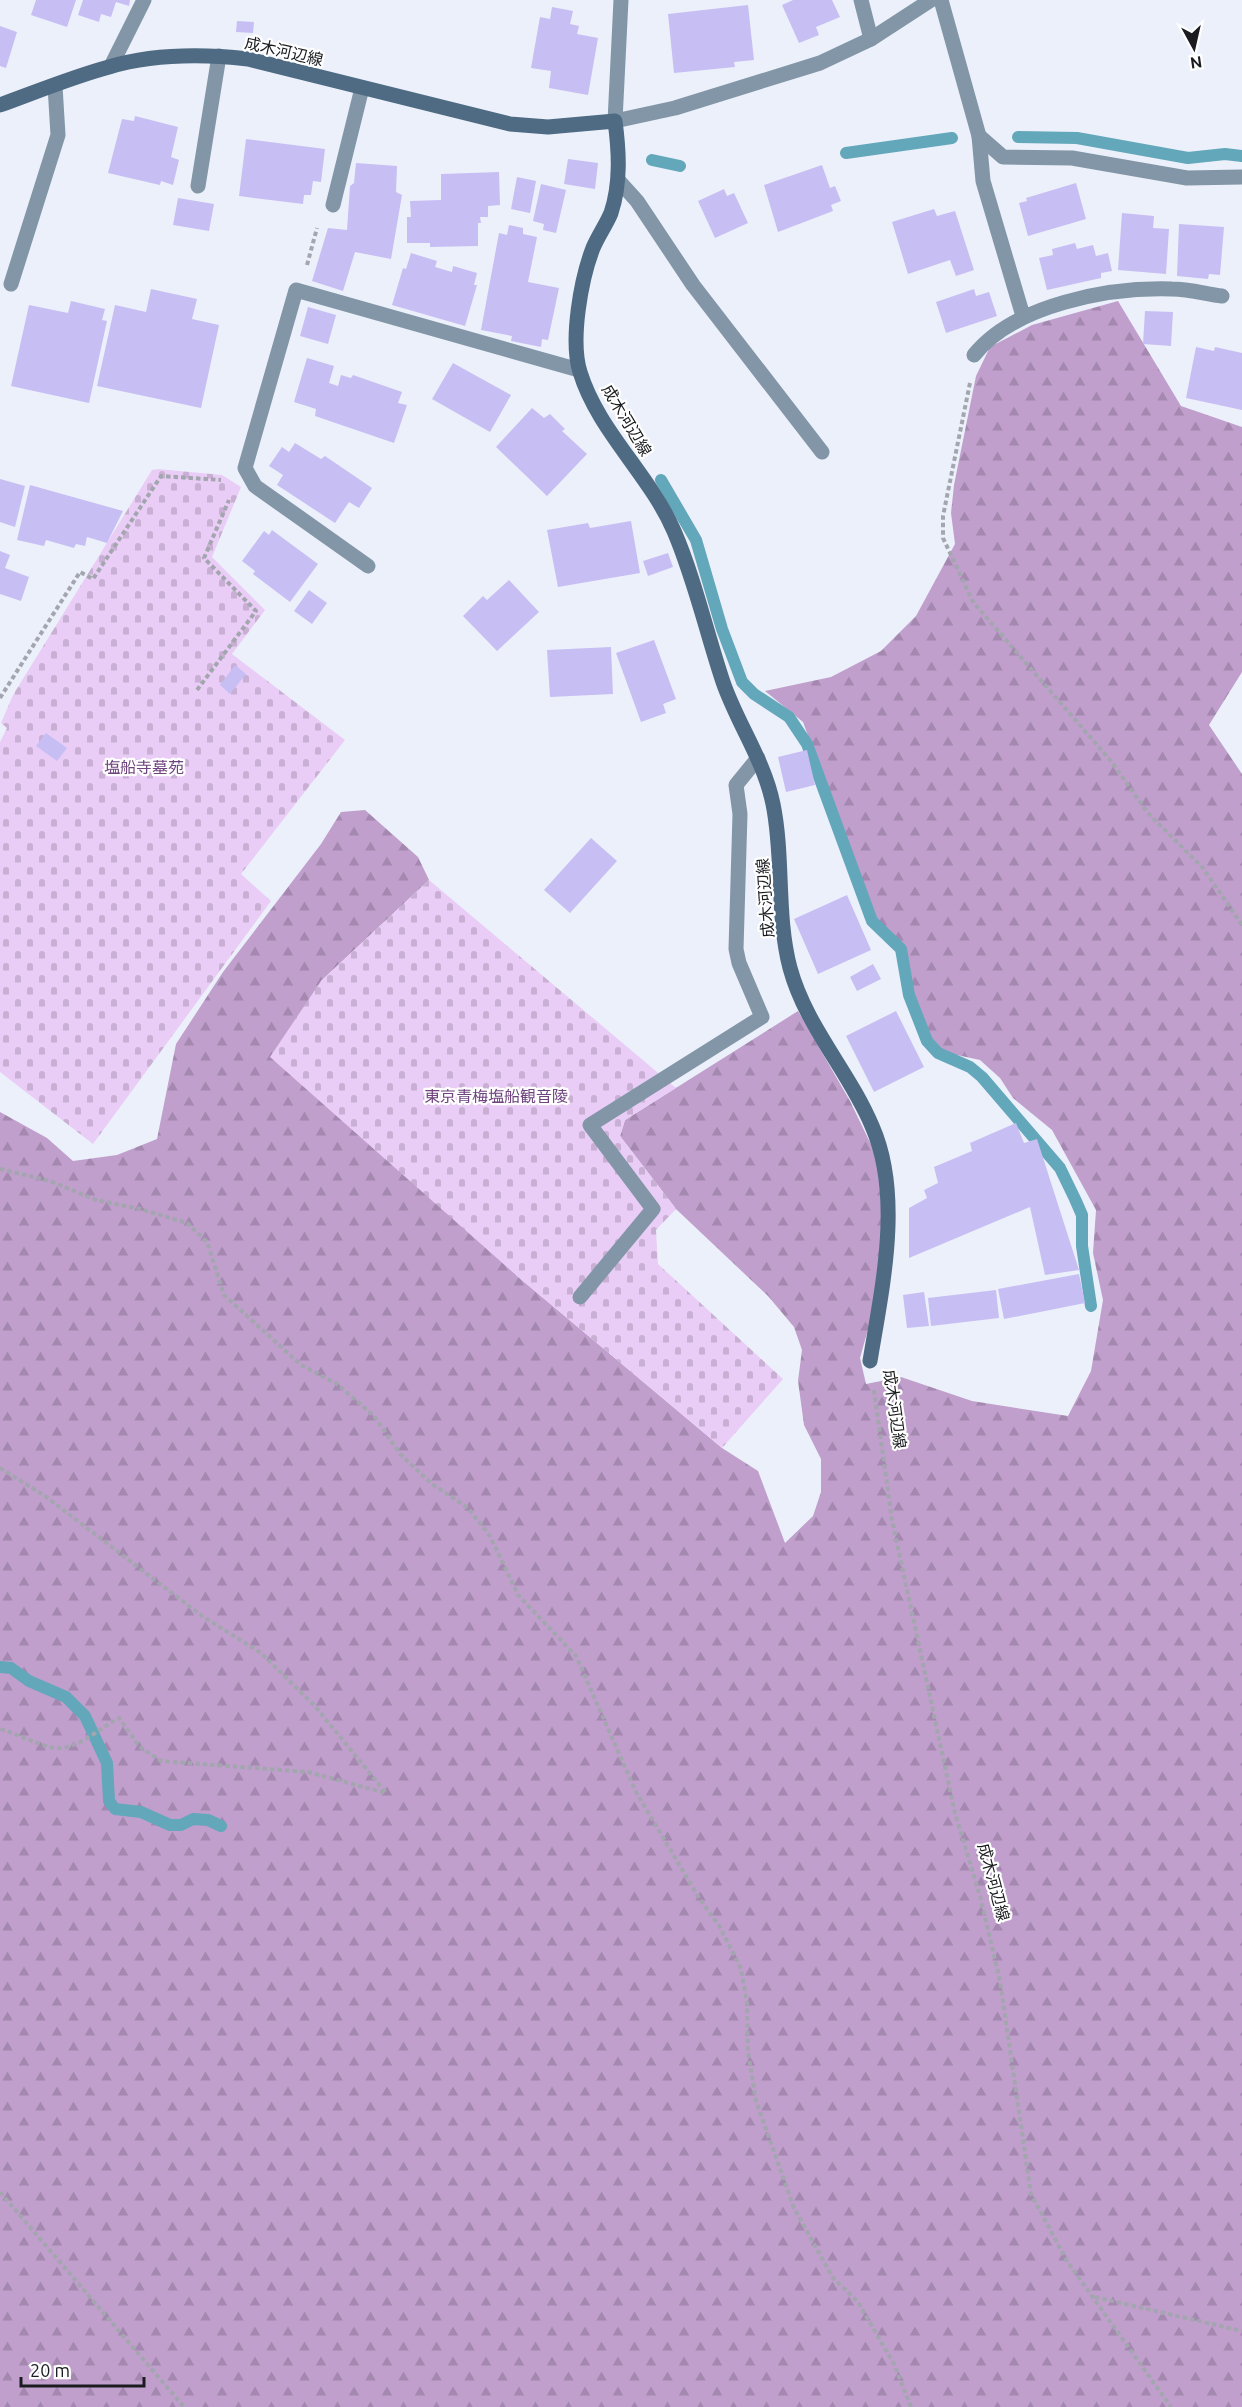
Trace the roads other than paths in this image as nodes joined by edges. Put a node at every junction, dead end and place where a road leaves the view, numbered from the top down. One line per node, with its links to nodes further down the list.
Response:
1 (144, 0): 8 (street)
2 (621, 0): 12 (street)
3 (861, 0): 6 (street)
4 (931, 0): 6 (street)
5 (941, 0): 13 (street)
6 (871, 39): 12 (street)
7 (219, 56): 8 (main road, 成木河辺線); 10 (main road, 成木河辺線); 16 (street)
8 (111, 66): 9 (main road, 成木河辺線)
9 (55, 86): 11 (main road, 成木河辺線); 18 (street)
10 (362, 88): 12 (main road, 成木河辺線); 17 (street)
11 (0, 105)
12 (615, 121): 15 (main road, 成木河辺線)
13 (980, 136): 14 (street); 20 (street)
14 (1242, 177)
15 (618, 180): 22 (main road, 成木河辺線); 23 (street)
16 (198, 186)
17 (333, 205)
18 (11, 284)
19 (1222, 296): 20 (street)
20 (1023, 316): 21 (street)
21 (974, 355)
22 (579, 370): 24 (street); 25 (main road, 成木河辺線)
23 (822, 452)
24 (368, 566)
25 (758, 759): 26 (street); 27 (main road, 成木河辺線)
26 (580, 1297)
27 (870, 1361)

